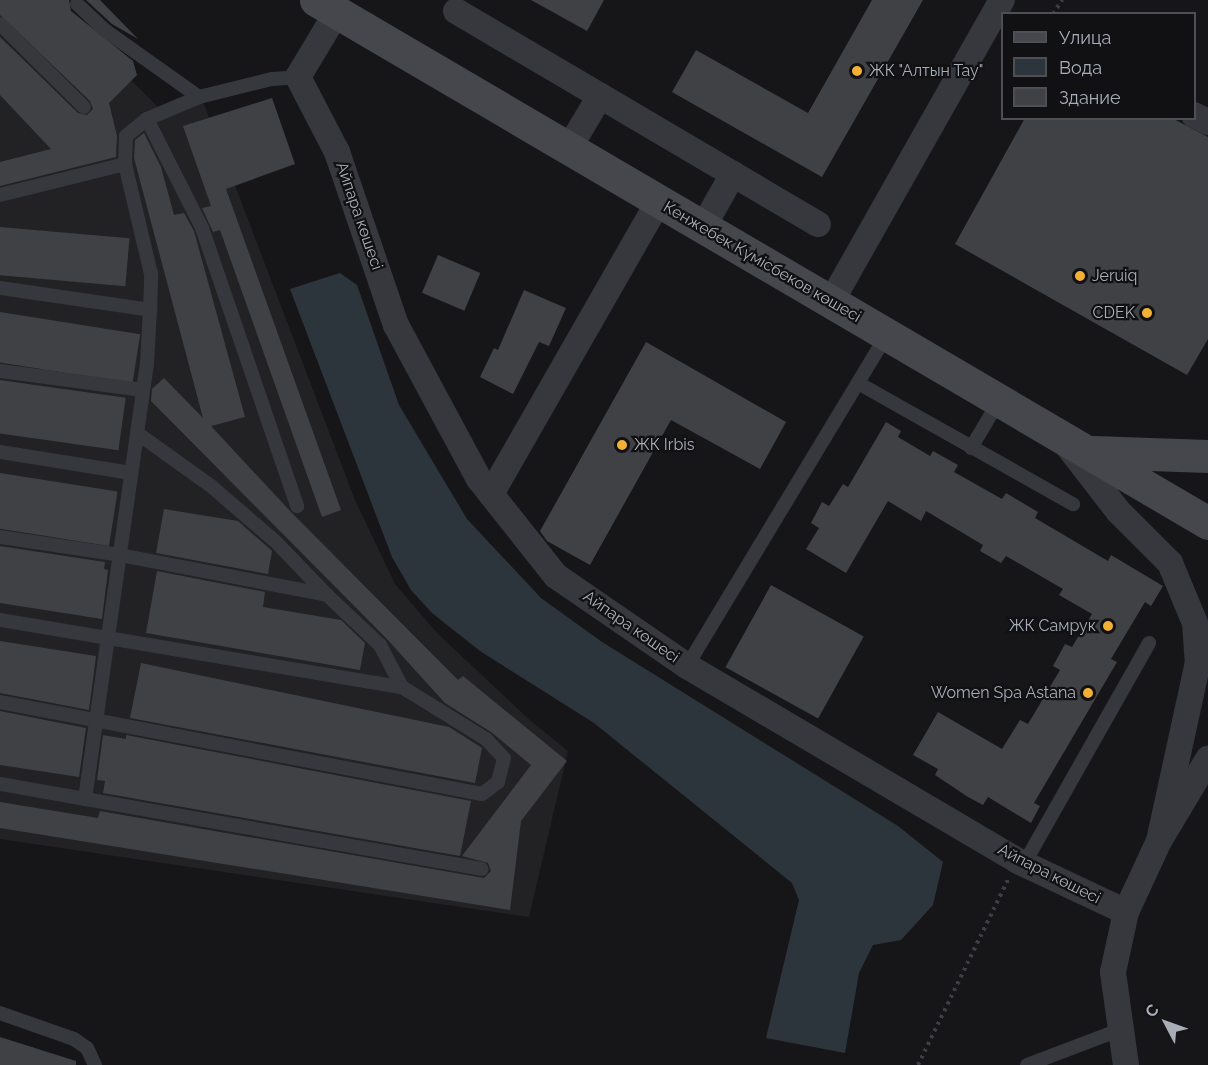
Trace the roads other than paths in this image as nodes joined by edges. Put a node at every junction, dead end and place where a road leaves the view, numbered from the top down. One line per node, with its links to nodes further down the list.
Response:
1 (77, 4): 8 (lane)
2 (333, 4): 6 (street); 11 (street, Кенжебек Күмісбеков көшесі)
3 (1004, 4): 19 (street)
4 (456, 11): 7 (street)
5 (0, 24): 9 (lane)
6 (298, 77): 8 (lane); 32 (street, Айпара көшесі)
7 (600, 96): 11 (street); 13 (street)
8 (199, 97): 10 (lane)
9 (84, 107)
10 (147, 119): 12 (lane); 34 (lane)
11 (569, 148): 15 (street, Кенжебек Күмісбеков көшесі)
12 (125, 164): 14 (lane); 20 (lane)
13 (733, 174): 16 (street); 17 (street)
14 (0, 195)
15 (659, 201): 17 (street, Кенжебек Күмісбеков көшесі); 32 (street)
16 (818, 224)
17 (703, 227): 19 (street, Кенжебек Күмісбеков көшесі)
18 (0, 288): 20 (lane)
19 (831, 302): 21 (street, Кенжебек Күмісбеков көшесі)
20 (150, 310): 24 (lane)
21 (887, 335): 23 (lane); 25 (street, Кенжебек Күмісбеков көшесі)
22 (0, 371): 24 (lane)
23 (858, 383): 28 (lane); 42 (lane)
24 (143, 390): 26 (lane)
25 (999, 401): 27 (street, Кенжебек Күмісбеков көшесі); 28 (lane)
26 (137, 433): 31 (lane); 38 (lane)
27 (1074, 445): 30 (street); 35 (street, Кенжебек Күмісбеков көшесі); 49 (street)
28 (971, 448): 33 (lane)
29 (0, 452): 31 (lane)
30 (1208, 456)
31 (132, 473): 37 (lane)
32 (491, 494): 42 (street, Айпара көшесі)
33 (1073, 504)
34 (297, 506)
35 (1208, 523)
36 (0, 537): 37 (lane)
37 (120, 555): 38 (lane); 40 (lane)
38 (327, 595): 43 (lane)
39 (0, 620): 40 (lane)
40 (109, 638): 43 (lane); 45 (lane)
41 (1149, 643): 50 (lane)
42 (687, 666): 50 (street, Айпара көшесі)
43 (402, 687): 45 (lane)
44 (0, 702): 45 (lane)
45 (98, 718): 48 (lane)
46 (1208, 759): 49 (street)
47 (0, 784): 48 (lane)
48 (86, 799): 51 (lane)
49 (1159, 841): 52 (street)
50 (1021, 862): 52 (street, Айпара көшесі)
51 (482, 868)
52 (1126, 912): 54 (street)
53 (0, 1013): 55 (lane)
54 (1119, 1030): 56 (lane); 57 (street)
55 (95, 1065)
56 (1027, 1065)
57 (1126, 1065)

